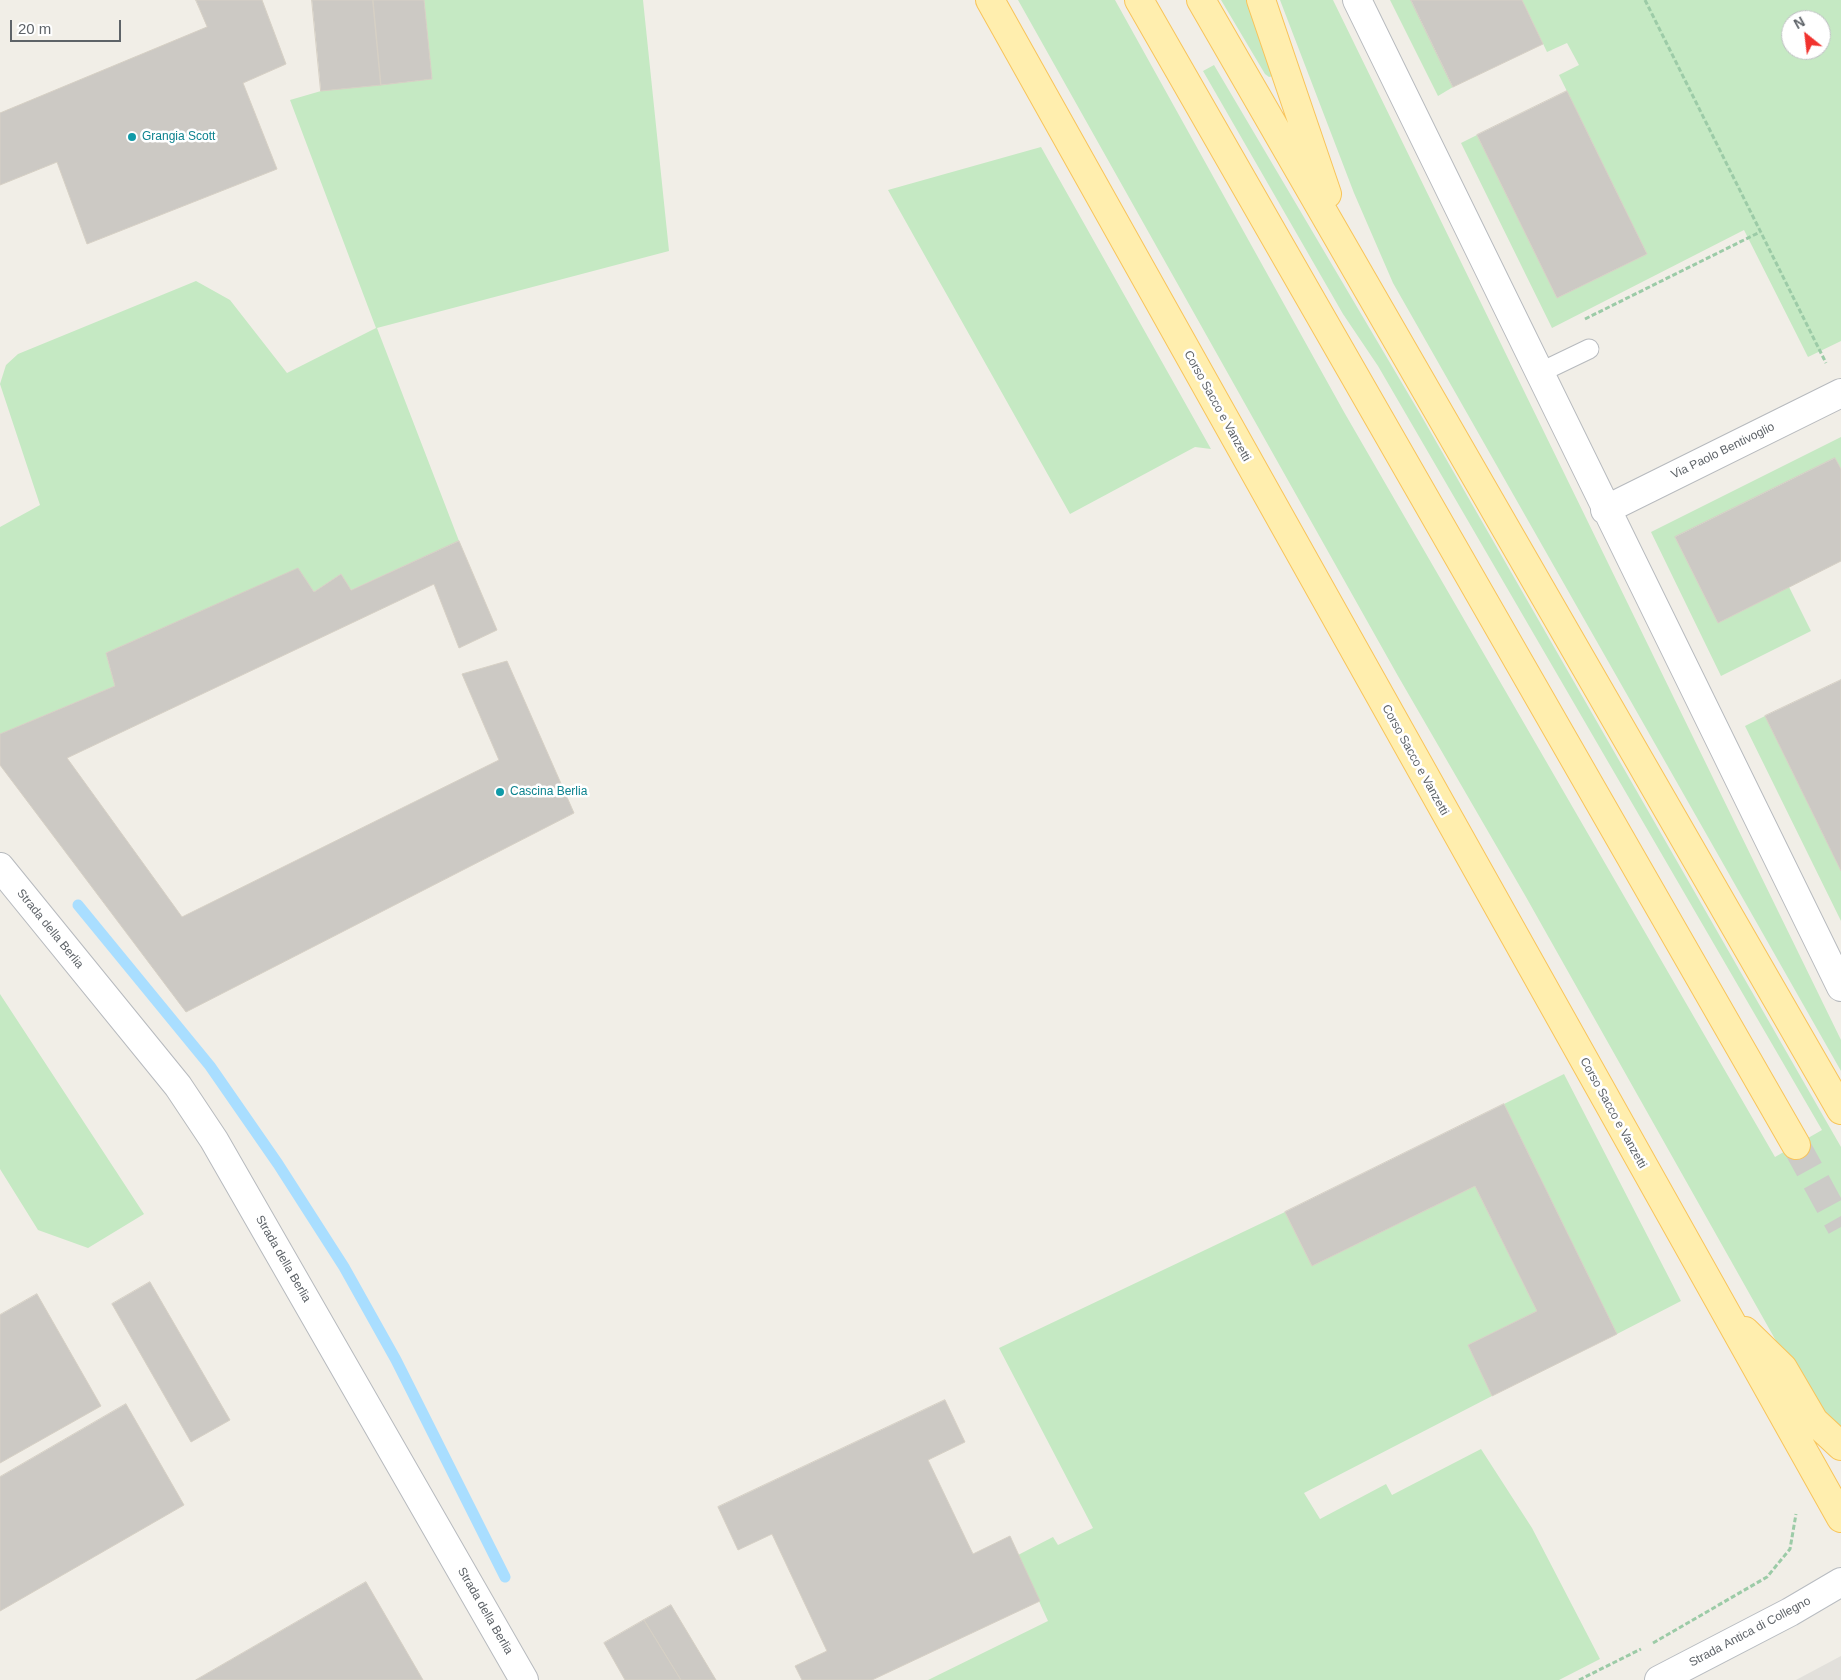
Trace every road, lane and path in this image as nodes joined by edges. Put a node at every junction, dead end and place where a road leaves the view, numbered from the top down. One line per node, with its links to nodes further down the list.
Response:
1 (990, 0): 19 (main road, Corso Sacco e Vanzetti)
2 (1139, 0): 18 (main road)
3 (1201, 0): 8 (main road)
4 (1260, 0): 8 (main road)
5 (1357, 0): 12 (street)
6 (1645, 0): 7 (path)
7 (1760, 232): 9 (path); 11 (path)
8 (1348, 255): 17 (main road)
9 (1578, 323)
10 (1589, 348): 12 (lane)
11 (1828, 367)
12 (1539, 374): 14 (street)
13 (1841, 393): 14 (street, Via Paolo Bentivoglio)
14 (1605, 510): 16 (street)
15 (0, 867): 24 (street, Strada della Berlia)
16 (1841, 987)
17 (1841, 1110)
18 (1796, 1146)
19 (1724, 1310): 20 (main road); 22 (main road, Corso Sacco e Vanzetti)
20 (1841, 1446)
21 (1796, 1514): 25 (path)
22 (1841, 1518)
23 (1841, 1582): 26 (street, Strada Antica di Collegno)
24 (524, 1680)
25 (1579, 1680)
26 (1659, 1680)

